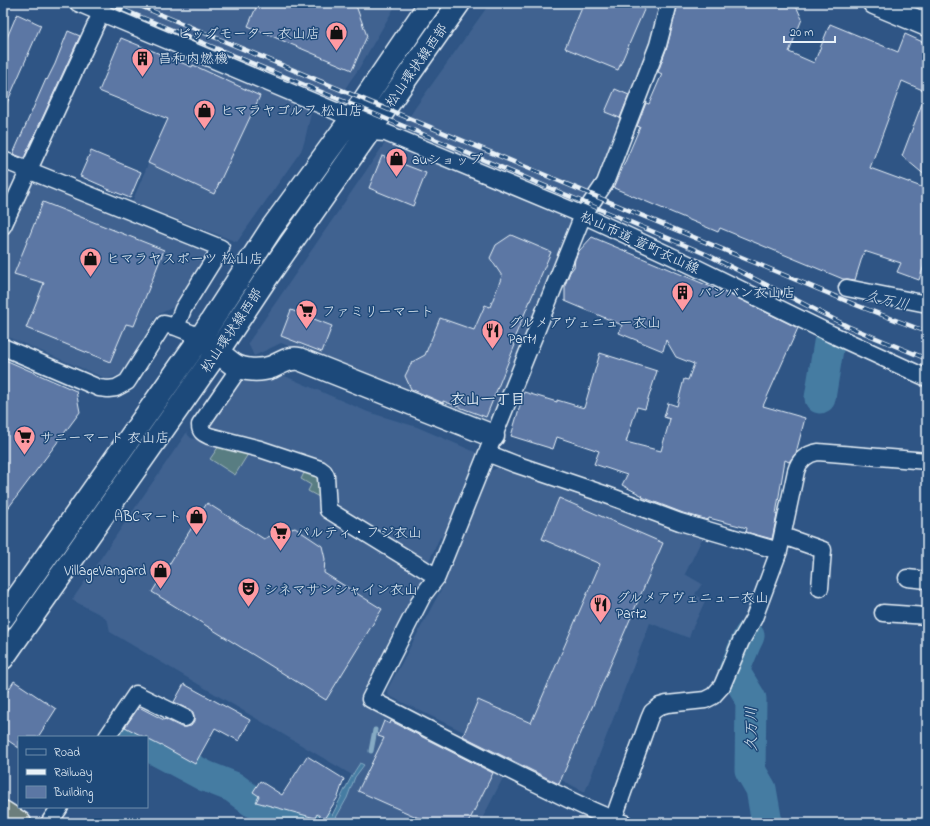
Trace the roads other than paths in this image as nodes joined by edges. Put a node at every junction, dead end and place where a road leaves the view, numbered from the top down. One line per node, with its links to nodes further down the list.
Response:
1 (78, 3): 6 (street)
2 (430, 3): 8 (street, 松山環状線西部)
3 (459, 3): 9 (street, 松山環状線西部)
4 (669, 3): 12 (street)
5 (874, 3): 7 (street)
6 (102, 8): 8 (street); 11 (street)
7 (927, 25)
8 (352, 118): 17 (street, 松山環状線西部)
9 (369, 132): 12 (street, 松山市道 萱町衣山線); 19 (street, 松山環状線西部)
10 (3, 160): 11 (street)
11 (29, 170): 13 (street); 16 (street)
12 (583, 215): 21 (street, 松山市道 萱町衣山線); 22 (street)
13 (3, 226)
14 (847, 288): 15 (street)
15 (927, 304)
16 (176, 327): 17 (street); 18 (street)
17 (200, 337): 19 (street); 31 (street, 松山環状線西部)
18 (3, 347)
19 (218, 351): 20 (street); 32 (street, 松山環状線西部)
20 (240, 367): 22 (street); 25 (street)
21 (927, 378)
22 (490, 444): 24 (street); 25 (street)
23 (927, 462): 24 (street)
24 (781, 544): 28 (street); 37 (street)
25 (437, 577): 37 (street)
26 (907, 578): 27 (street)
27 (927, 580)
28 (820, 588)
29 (883, 613): 30 (street)
30 (927, 616)
31 (3, 618)
32 (3, 658)
33 (185, 718): 34 (street)
34 (108, 736)
35 (59, 808): 39 (street)
36 (3, 812): 38 (highway)
37 (616, 822)
38 (20, 823)
39 (49, 823)

